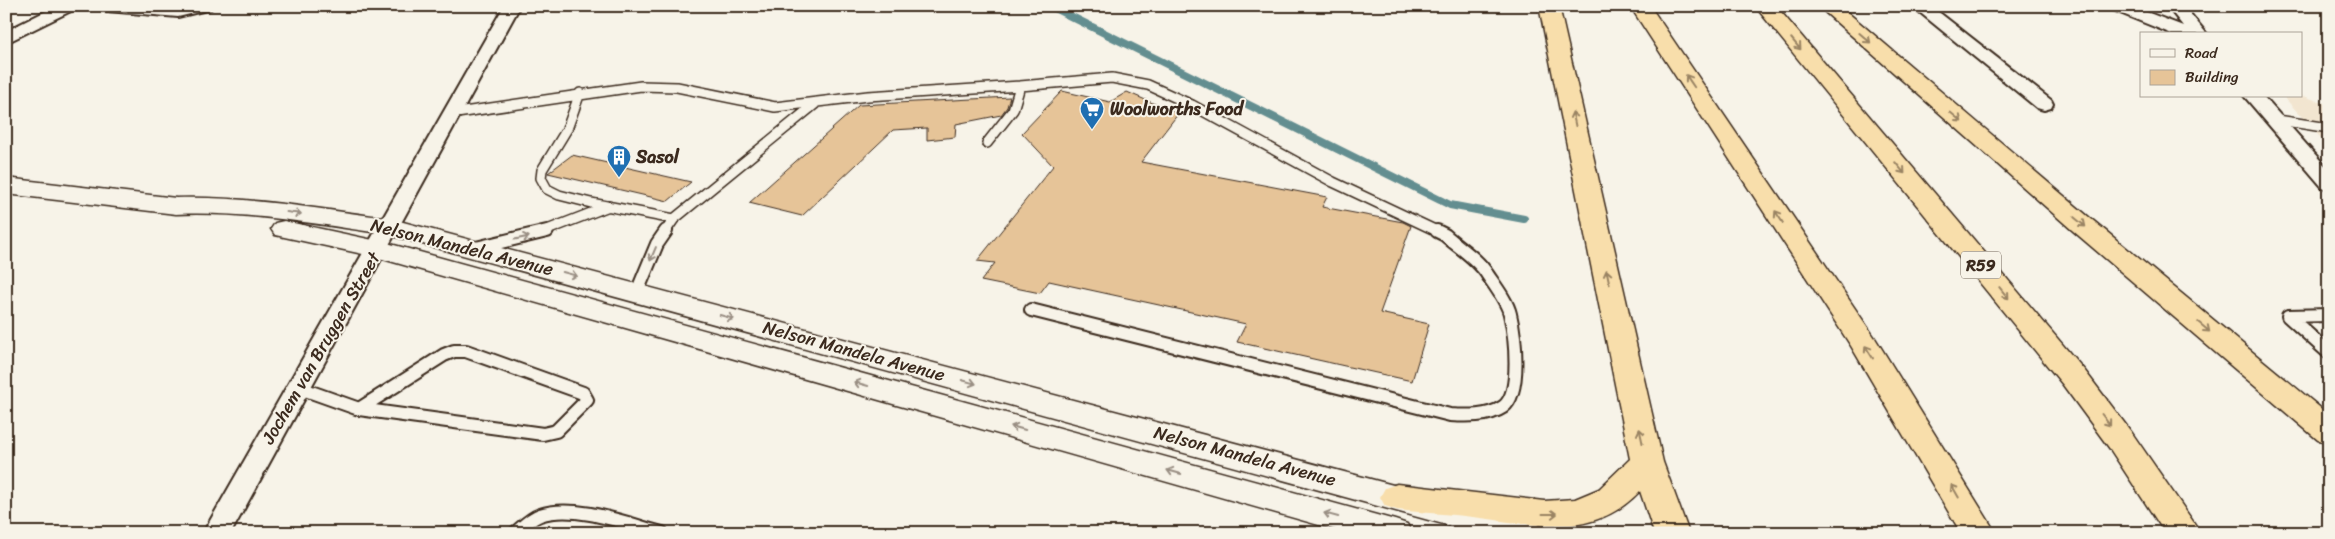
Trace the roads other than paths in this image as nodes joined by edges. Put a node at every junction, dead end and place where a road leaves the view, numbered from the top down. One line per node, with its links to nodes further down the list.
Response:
1 (69, 6): 14 (street)
2 (107, 6): 3 (street)
3 (205, 6)
4 (512, 6): 20 (street, Jochem van Bruggen Street)
5 (1549, 6): 37 (highway, one-way to 5)
6 (1640, 6): 45 (highway, one-way to 6)
7 (1765, 6): 46 (highway, R59, one-way to 46)
8 (1828, 6): 36 (highway, one-way to 36)
9 (1920, 6): 19 (street)
10 (2116, 6): 13 (street)
11 (2137, 6): 13 (street)
12 (2175, 6): 13 (street)
13 (2193, 31)
14 (6, 38)
15 (1020, 86): 18 (lane); 23 (lane); 31 (lane)
16 (580, 93): 18 (lane); 20 (lane); 26 (lane)
17 (2255, 98): 21 (street)
18 (815, 104): 27 (lane)
19 (2044, 104)
20 (450, 114): 28 (street, Jochem van Bruggen Street)
21 (2272, 119): 22 (lane); 24 (street)
22 (2329, 128)
23 (987, 143)
24 (2329, 183)
25 (6, 186): 28 (street, Nelson Mandela Avenue)
26 (609, 206): 27 (lane); 29 (lane, one-way to 26)
27 (674, 219): 30 (lane, one-way to 30)
28 (382, 238): 29 (street, Nelson Mandela Avenue); 34 (street, Jochem van Bruggen Street); 42 (street, Nelson Mandela Avenue, one-way to 28)
29 (474, 249): 30 (street, Nelson Mandela Avenue, one-way to 30)
30 (637, 292): 38 (street, Nelson Mandela Avenue, one-way to 38)
31 (1031, 310)
32 (2329, 316): 33 (lane)
33 (2329, 352)
34 (297, 388): 35 (lane); 39 (street, Jochem van Bruggen Street)
35 (359, 409): 35 (lane)
36 (2329, 432)
37 (1647, 462): 38 (highway, one-way to 37); 44 (highway)
38 (1397, 497): 43 (street, Nelson Mandela Avenue)
39 (216, 533)
40 (515, 533): 41 (lane)
41 (662, 533)
42 (1395, 533)
43 (1525, 533)
44 (1672, 533)
45 (1979, 533)
46 (2184, 533)

